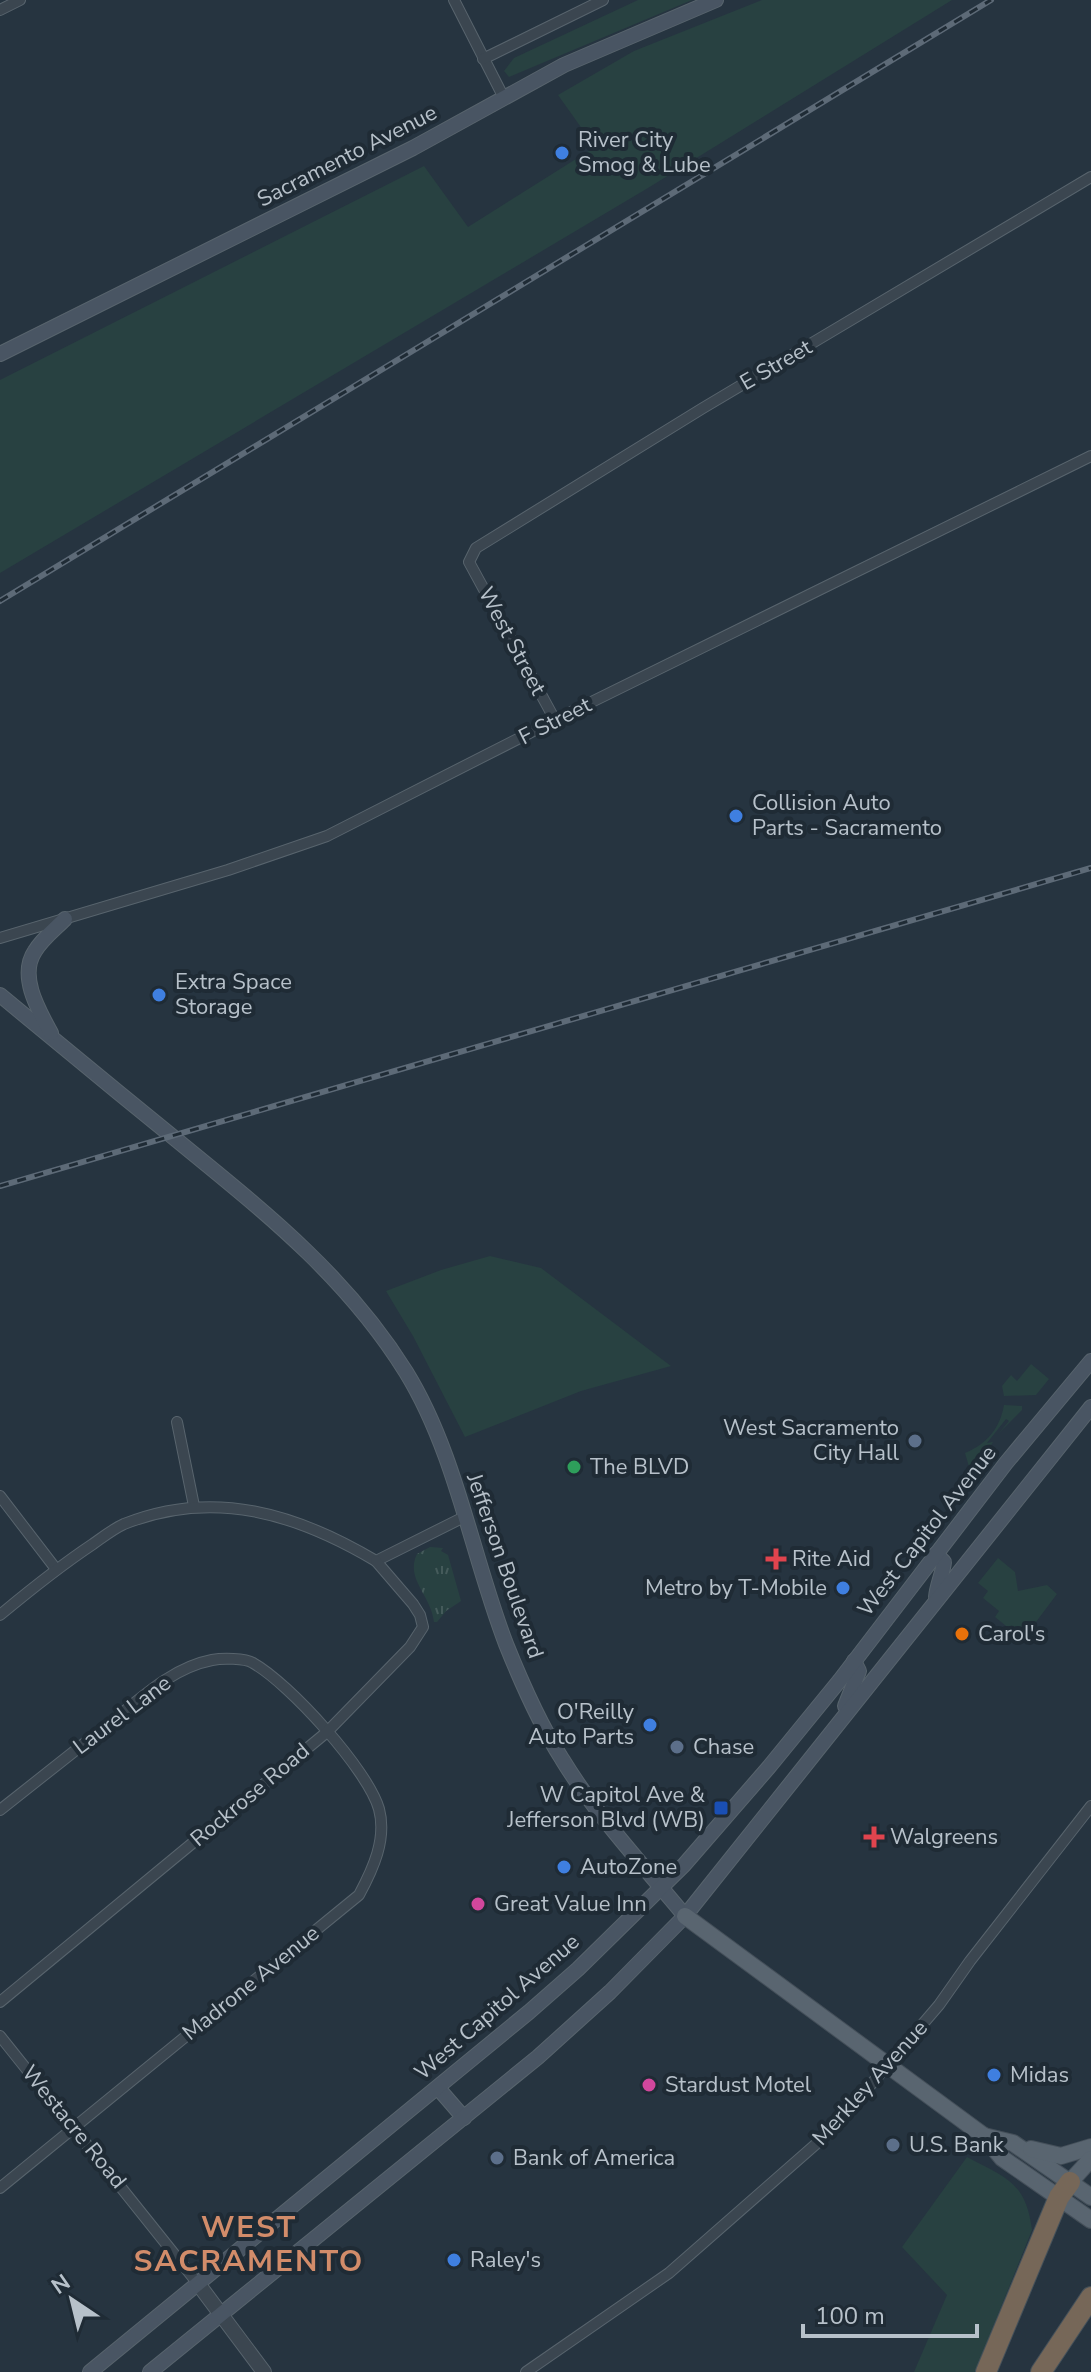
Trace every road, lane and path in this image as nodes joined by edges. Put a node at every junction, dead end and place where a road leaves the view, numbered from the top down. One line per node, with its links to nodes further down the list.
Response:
1 (454, 0): 4 (street)
2 (603, 0): 4 (street)
3 (716, 0): 5 (main road, Sacramento Avenue)
4 (483, 59): 5 (street)
5 (504, 98): 7 (main road, Sacramento Avenue)
6 (1091, 177): 9 (street, E Street)
7 (0, 354)
8 (1091, 456): 10 (street, F Street)
9 (469, 562): 10 (street, West Street)
10 (555, 720): 11 (street, F Street)
11 (65, 919): 12 (street, F Street); 14 (main road)
12 (0, 938)
13 (0, 995): 14 (main road, Jefferson Boulevard)
14 (55, 1040): 20 (main road, Jefferson Boulevard)
15 (1091, 1361): 21 (main road, West Capitol Avenue)
16 (1091, 1407): 24 (main road)
17 (177, 1422): 19 (street)
18 (0, 1496): 23 (street)
19 (194, 1506): 22 (street); 23 (street)
20 (464, 1517): 22 (street); 31 (main road, Jefferson Boulevard)
21 (936, 1554): 24 (main road); 26 (main road, West Capitol Avenue)
22 (376, 1561): 28 (street, Rockrose Road)
23 (56, 1569): 25 (street)
24 (935, 1599): 27 (main road)
25 (0, 1615)
26 (854, 1661): 27 (main road); 31 (main road, West Capitol Avenue)
27 (839, 1721): 32 (main road)
28 (327, 1732): 30 (street, Laurel Lane); 33 (street, Rockrose Road); 38 (street, Madrone Avenue)
29 (1091, 1806): 35 (street, Merkley Avenue)
30 (0, 1810)
31 (661, 1886): 32 (main road, Jefferson Boulevard); 36 (main road, West Capitol Avenue)
32 (685, 1916): 35 (main road, Jefferson Boulevard); 37 (main road)
33 (0, 2002)
34 (0, 2036): 38 (street, Westacre Road)
35 (887, 2066): 39 (main road, Jefferson Boulevard); 53 (street, Merkley Avenue)
36 (438, 2088): 37 (main road); 47 (main road, West Capitol Avenue)
37 (464, 2118): 49 (main road)
38 (75, 2127): 43 (street, Madrone Avenue); 47 (street, Westacre Road)
39 (984, 2136): 40 (main road, Jefferson Boulevard); 44 (main road, Jefferson Boulevard)
40 (1013, 2143): 41 (main road); 44 (main road, Jefferson Boulevard)
41 (1091, 2147)
42 (1091, 2159): 44 (main road)
43 (0, 2188)
44 (1064, 2190): 45 (main road, Jefferson Boulevard); 46 (main road, Jefferson Boulevard); 54 (highway)
45 (1091, 2197)
46 (1091, 2220)
47 (199, 2285): 49 (street, Westacre Road); 50 (main road, West Capitol Avenue)
48 (1091, 2297): 55 (highway)
49 (222, 2314): 51 (main road); 52 (street, Westacre Road)
50 (90, 2372)
51 (150, 2372)
52 (264, 2372)
53 (526, 2372)
54 (986, 2372)
55 (1041, 2372)

